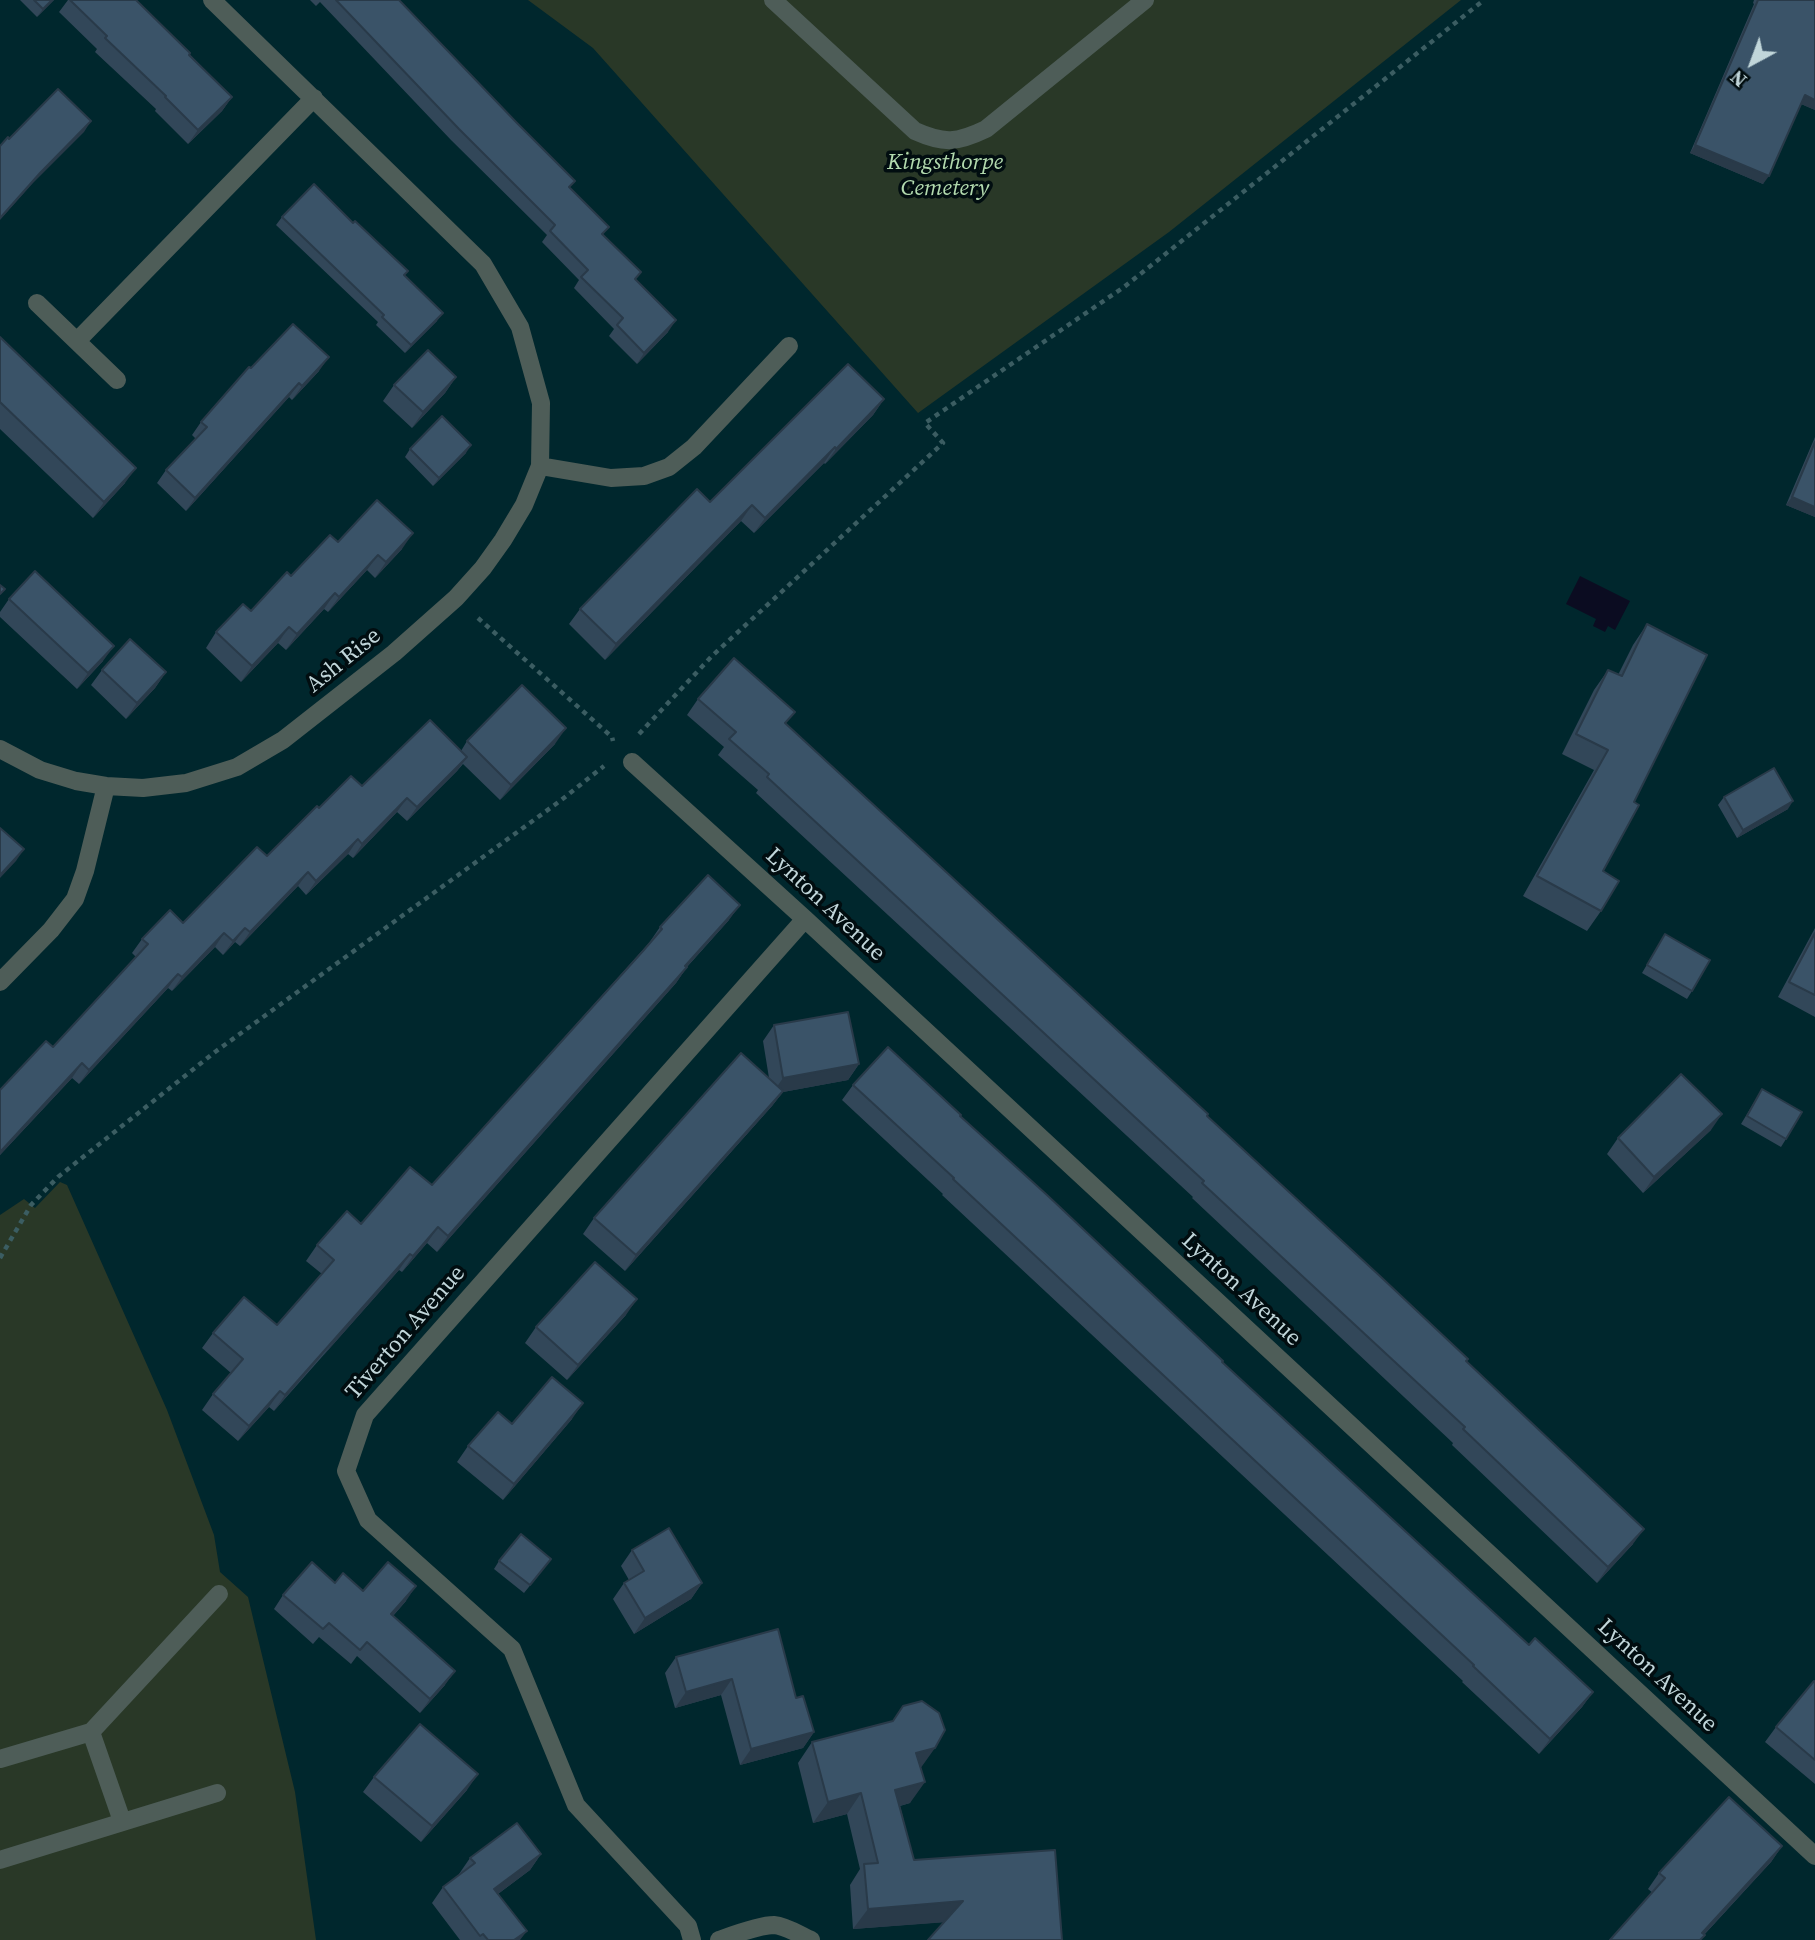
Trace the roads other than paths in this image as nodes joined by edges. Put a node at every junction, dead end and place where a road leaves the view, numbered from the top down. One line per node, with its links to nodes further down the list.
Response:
1 (212, 0): 4 (street, Ash Rise)
2 (773, 0): 3 (street)
3 (1145, 0)
4 (314, 98): 6 (street); 9 (street, Ash Rise)
5 (37, 303): 6 (street)
6 (77, 341): 8 (street)
7 (789, 346): 9 (street)
8 (117, 380)
9 (540, 466): 12 (street, Ash Rise)
10 (0, 749): 12 (street, Ash Rise)
11 (627, 757): 13 (street, Lynton Avenue)
12 (106, 786): 14 (street)
13 (806, 919): 20 (street, Lynton Avenue); 22 (street, Tiverton Avenue)
14 (0, 982)
15 (219, 1594): 16 (street)
16 (91, 1732): 17 (street); 19 (street)
17 (0, 1759)
18 (217, 1793): 19 (street)
19 (122, 1821): 21 (street)
20 (1815, 1856)
21 (0, 1860)
22 (692, 1940)
23 (719, 1940): 24 (street)
24 (811, 1940)

